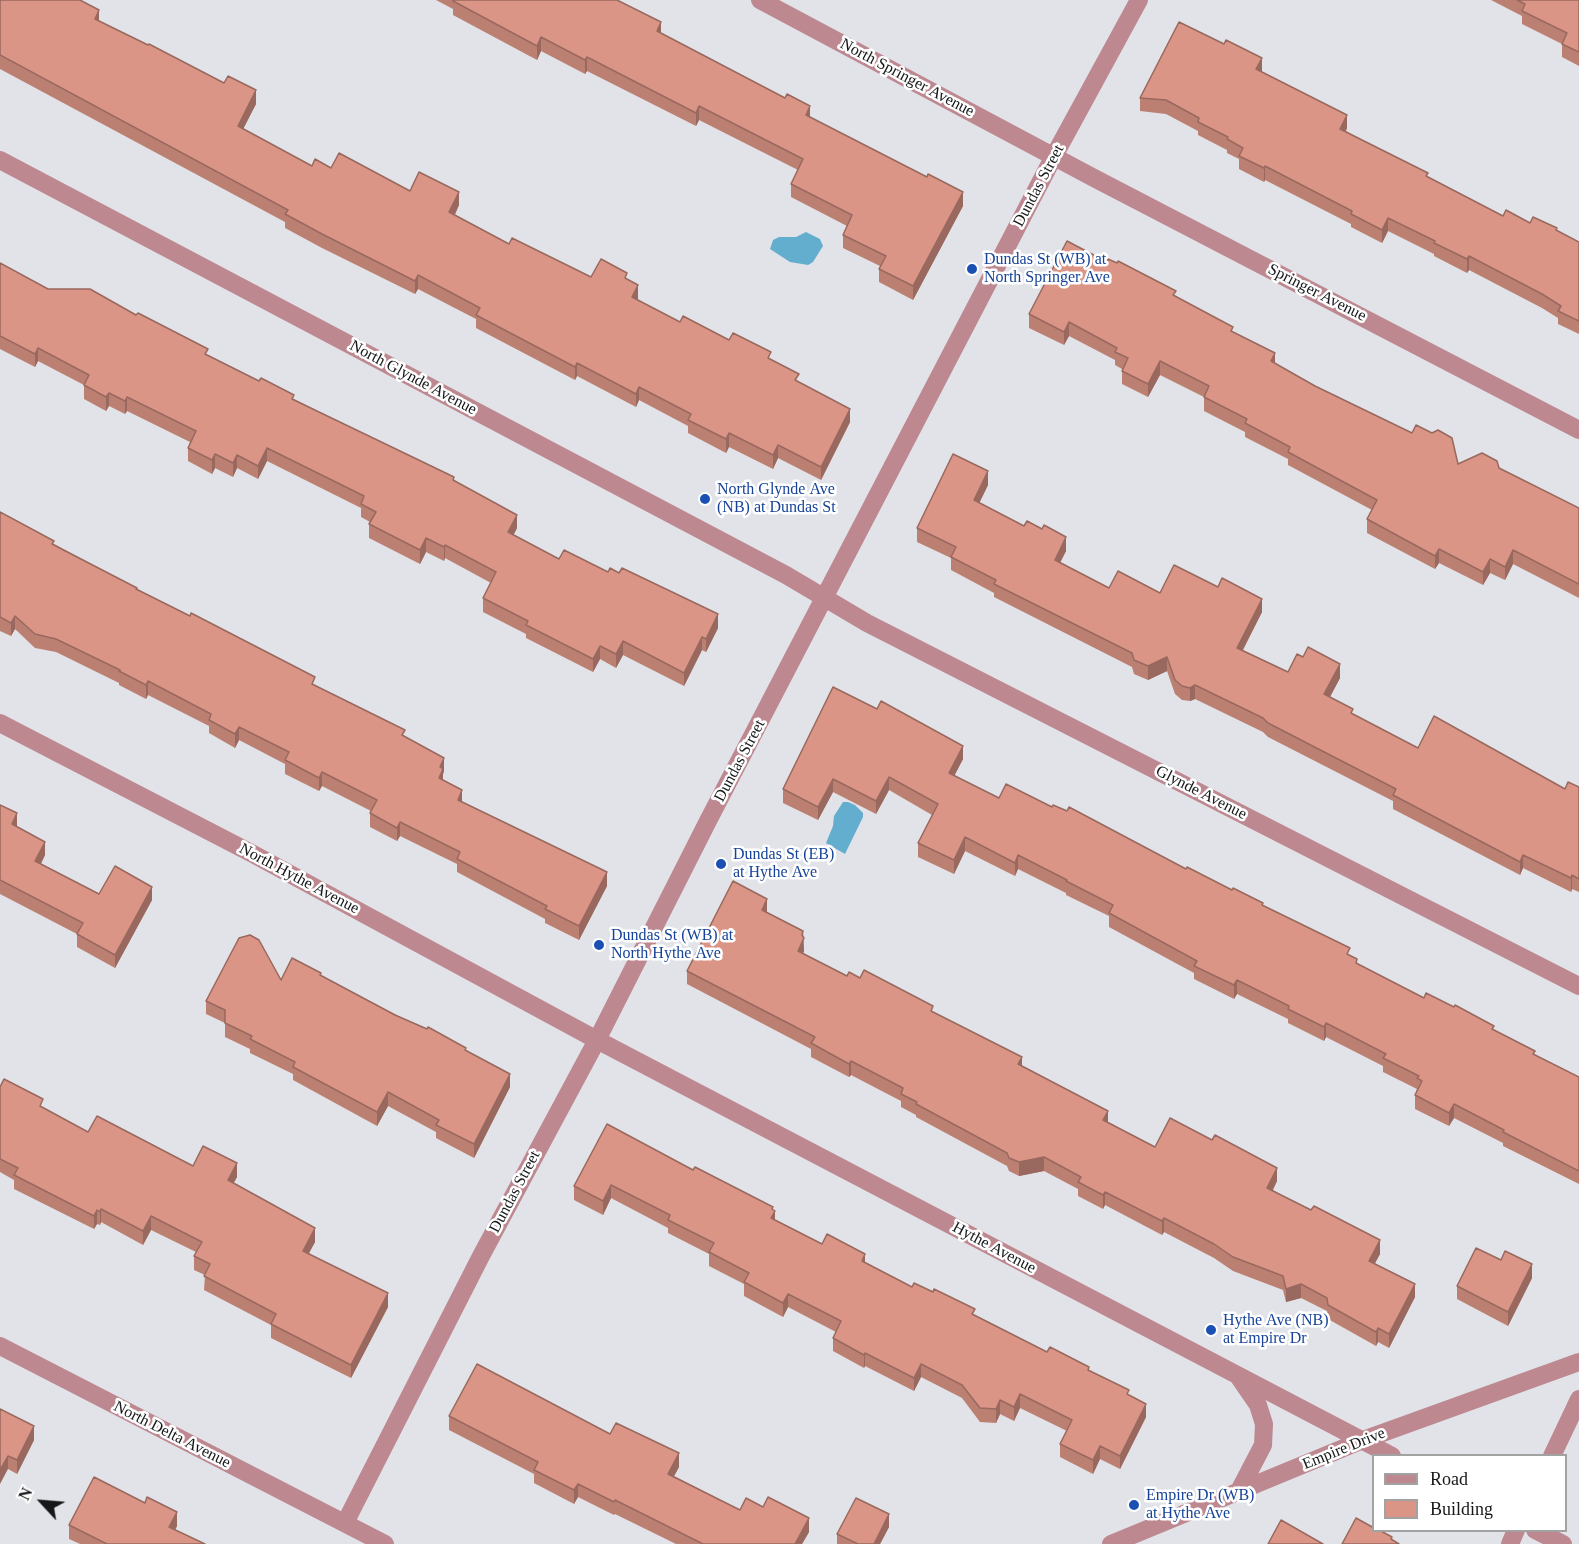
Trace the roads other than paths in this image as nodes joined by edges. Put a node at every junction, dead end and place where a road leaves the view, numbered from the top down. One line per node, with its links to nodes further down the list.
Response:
1 (760, 0): 3 (street, North Springer Avenue)
2 (1139, 0): 3 (street, Dundas Street)
3 (1054, 156): 5 (street, Springer Avenue); 6 (street, Dundas Street)
4 (0, 160): 6 (street, North Glynde Avenue)
5 (1579, 430)
6 (825, 598): 8 (street, Glynde Avenue); 9 (street, Dundas Street)
7 (0, 723): 9 (street, North Hythe Avenue)
8 (1579, 986)
9 (597, 1040): 12 (street, Hythe Avenue); 18 (street, Dundas Street)
10 (0, 1346): 18 (street, North Delta Avenue)
11 (1579, 1362): 14 (street, Empire Drive)
12 (1237, 1374): 14 (street, Hythe Avenue); 17 (street)
13 (1579, 1399): 16 (street)
14 (1363, 1440): 15 (street, Hythe Avenue); 17 (street, Empire Drive)
15 (1390, 1454)
16 (1552, 1454)
17 (1239, 1491): 21 (street, Empire Drive)
18 (345, 1523): 20 (street, North Delta Avenue)
19 (1539, 1532): 22 (street)
20 (385, 1544)
21 (1111, 1544)
22 (1563, 1544)

